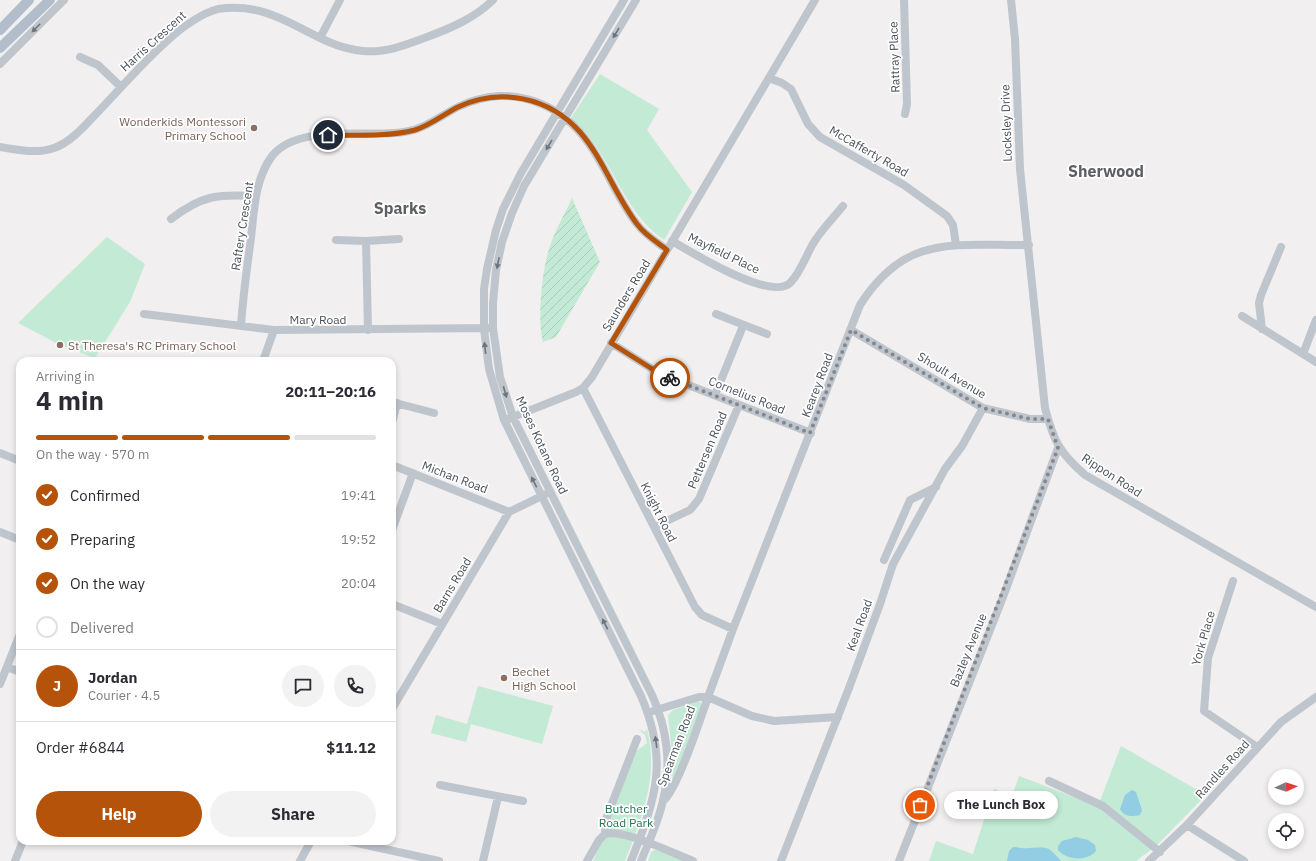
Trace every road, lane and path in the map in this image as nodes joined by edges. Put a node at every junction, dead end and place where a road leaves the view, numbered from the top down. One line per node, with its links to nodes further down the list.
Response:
1 (29, 0): 12 (main road)
2 (50, 0): 14 (main road)
3 (64, 0): 18 (street, one-way to 18)
4 (340, 0): 13 (street)
5 (493, 0): 13 (street, Harris Crescent)
6 (636, 0): 11 (street, Moses Kotane Road)
7 (815, 0): 19 (street, Saunders Road)
8 (904, 0): 22 (street, Rattray Place)
9 (1011, 0): 33 (street, Locksley Drive)
10 (623, 2): 11 (street); 15 (street, Moses Kotane Road)
11 (631, 8): 17 (street, Moses Kotane Road, one-way to 17)
12 (0, 30)
13 (321, 36): 20 (street, Harris Crescent)
14 (0, 48)
15 (592, 54): 17 (street); 21 (street, Moses Kotane Road)
16 (80, 57): 20 (street)
17 (600, 59): 23 (street, Moses Kotane Road)
18 (0, 64)
19 (769, 78): 31 (street, Saunders Road); 32 (street, McCafferty Road)
20 (121, 87): 24 (street, Harris Crescent)
21 (557, 112): 23 (street, Raftery Crescent); 25 (street, Raftery Crescent); 43 (street, Moses Kotane Road)
22 (905, 114)
23 (565, 118): 35 (street, Raftery Crescent); 42 (street, Moses Kotane Road, one-way to 42)
24 (0, 147)
25 (256, 196): 27 (street); 40 (street, Raftery Crescent)
26 (843, 206): 31 (street, Mayfield Place)
27 (171, 219)
28 (399, 239): 30 (street)
29 (336, 240): 30 (street)
30 (366, 240): 46 (street)
31 (672, 241): 35 (street, Saunders Road)
32 (956, 245): 33 (street, Kearey Road); 47 (street, Kearey Road)
33 (1029, 245): 60 (street, Rippon Road)
34 (1280, 247): 44 (street)
35 (667, 250): 49 (street, Saunders Road)
36 (144, 314): 40 (street, Mary Road)
37 (716, 314): 41 (street)
38 (1242, 316): 44 (street)
39 (1316, 320): 50 (street)
40 (241, 326): 45 (street, Mary Road)
41 (743, 326): 48 (street); 54 (street)
42 (493, 328): 43 (street, Mary Road); 59 (street, Moses Kotane Road, one-way to 59)
43 (484, 329): 46 (street, Mary Road); 61 (street, Moses Kotane Road, one-way to 43)
44 (1262, 329): 50 (street)
45 (274, 330): 46 (street, Mary Road); 51 (street)
46 (368, 330)
47 (851, 330): 57 (street, Shoult Avenue); 62 (street, Kearey Road)
48 (768, 334)
49 (611, 343): 53 (street, Saunders Road); 54 (street, Cornelius Road)
50 (1303, 354): 52 (street)
51 (264, 357)
52 (1316, 362)
53 (583, 388): 59 (street, Saunders Road); 73 (street, Knight Road)
54 (715, 395): 56 (street, Cornelius Road)
55 (396, 403): 58 (street)
56 (739, 405): 62 (street, Cornelius Road); 73 (street, Pettersen Road)
57 (983, 408): 60 (street, Shoult Avenue); 68 (street, Keal Road)
58 (434, 413)
59 (513, 417): 61 (street, Saunders Road); 69 (street, Moses Kotane Road)
60 (1048, 419): 63 (street, Rippon Road)
61 (504, 420): 70 (street, Moses Kotane Road, one-way to 61)
62 (810, 433): 81 (street, Kearey Road)
63 (1058, 448): 79 (street, Rippon Road); 116 (street, Bazley Avenue)
64 (0, 454): 65 (street)
65 (16, 460)
66 (396, 467): 67 (street, Michan Road)
67 (413, 473): 71 (street, Michan Road); 72 (street)
68 (936, 488): 76 (street); 91 (street, Keal Road)
69 (550, 492): 70 (street); 89 (street, Moses Kotane Road)
70 (541, 496): 71 (street); 90 (street, Moses Kotane Road, one-way to 70)
71 (509, 512): 80 (street, Barns Road)
72 (396, 519)
73 (654, 527): 81 (street, Knight Road)
74 (0, 532): 75 (street)
75 (16, 538)
76 (884, 560)
77 (1233, 581): 93 (street, York Place)
78 (396, 606): 80 (street)
79 (1316, 607)
80 (442, 624): 88 (street, Barns Road)
81 (732, 629): 86 (street, Kearey Road)
82 (16, 644): 83 (street)
83 (7, 667): 84 (street); 85 (street)
84 (16, 670)
85 (0, 684)
86 (708, 697): 89 (street); 91 (street); 98 (street, Spearman Road)
87 (1316, 697): 93 (street, Randles Road)
88 (396, 701)
89 (658, 709): 90 (street); 98 (street, Moses Kotane Road)
90 (648, 713): 101 (street, Moses Kotane Road, one-way to 90)
91 (838, 717): 115 (street, Keal Road)
92 (637, 739): 100 (street)
93 (1257, 747): 99 (street, Randles Road)
94 (1049, 781): 106 (street)
95 (440, 785): 96 (street)
96 (498, 797): 97 (street); 110 (street)
97 (524, 801)
98 (663, 801): 102 (street, Moses Kotane Road)
99 (1187, 825): 106 (street, Randles Road); 118 (street)
100 (605, 834): 101 (street); 111 (street)
101 (640, 840): 102 (street); 112 (street, Moses Kotane Road)
102 (648, 843): 113 (street, Moses Kotane Road); 114 (street)
103 (21, 845): 107 (street)
104 (309, 845): 108 (street)
105 (366, 845): 109 (street)
106 (1160, 852): 117 (street, Randles Road)
107 (15, 861)
108 (300, 861)
109 (439, 861)
110 (483, 861)
111 (587, 861)
112 (631, 861)
113 (641, 861)
114 (693, 861)
115 (781, 861)
116 (899, 861)
117 (1149, 861)
118 (1244, 861)

